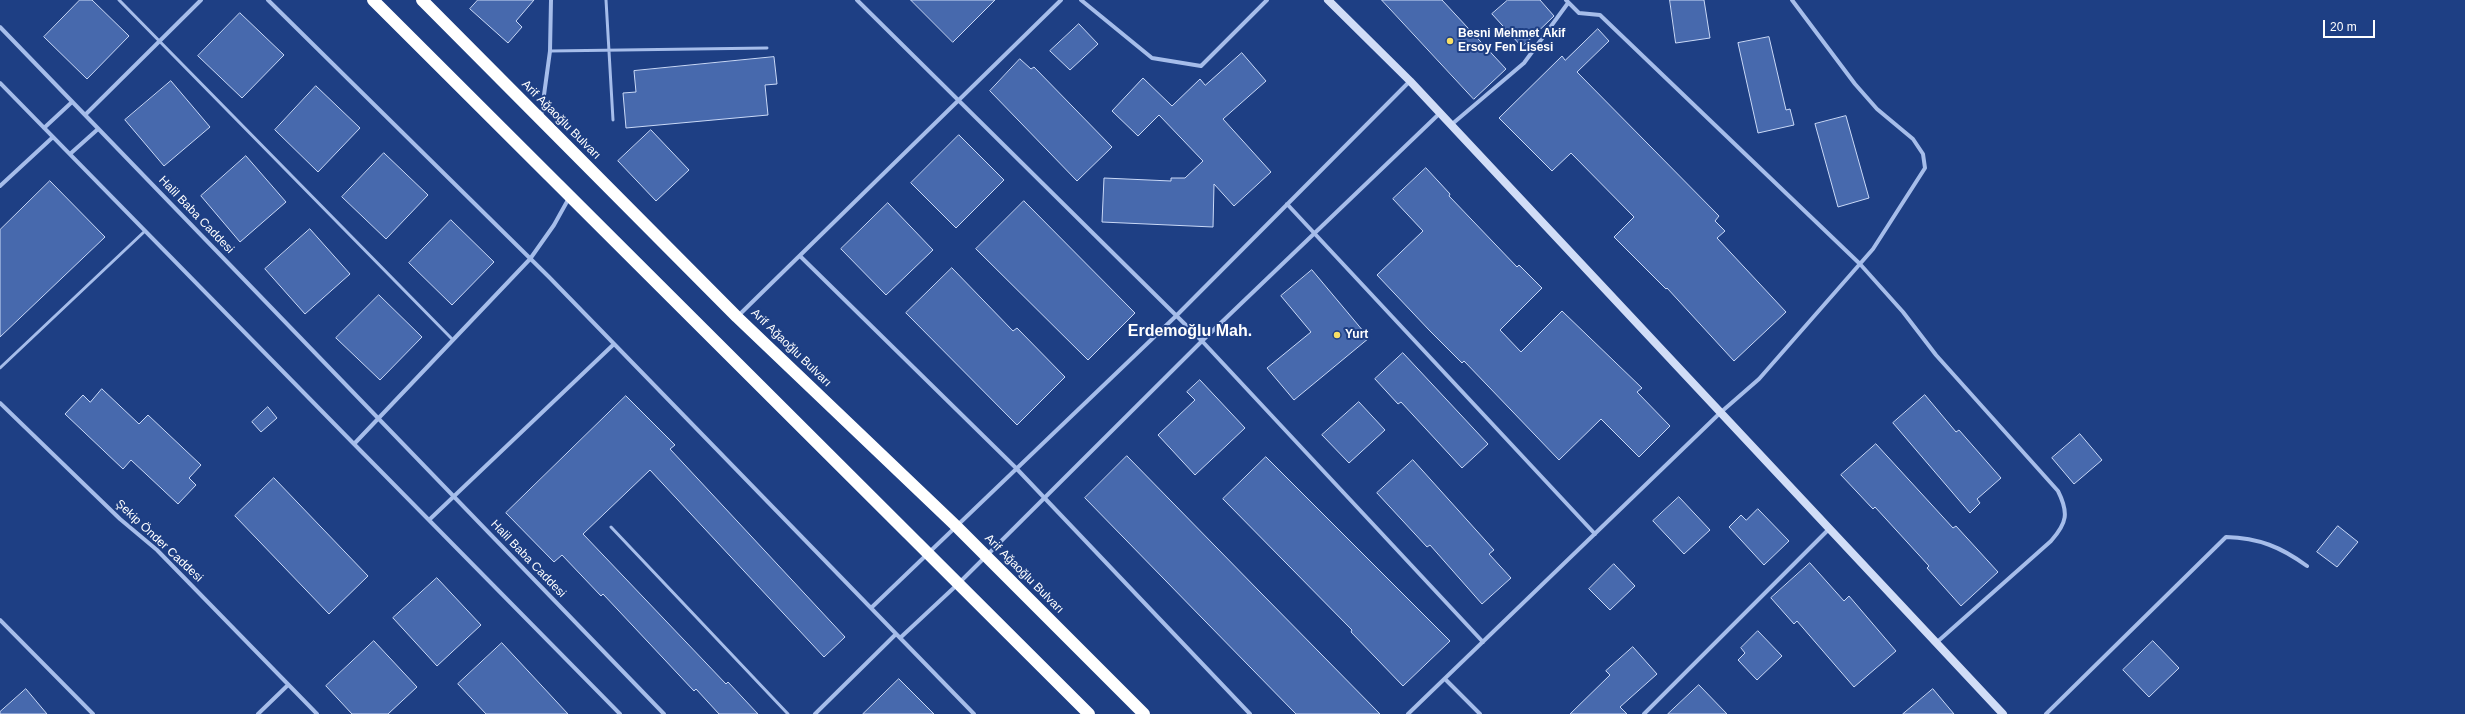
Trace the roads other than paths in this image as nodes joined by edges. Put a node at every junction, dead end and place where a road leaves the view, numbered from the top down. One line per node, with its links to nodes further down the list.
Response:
1 (119, 0): 16 (lane)
2 (201, 0): 16 (street)
3 (268, 0): 39 (street)
4 (373, 0): 34 (highway)
5 (422, 0): 26 (highway, Arif Ağaoğlu Bulvarı)
6 (551, 0): 19 (street)
7 (606, 0): 18 (lane)
8 (857, 0): 22 (street)
9 (1061, 0): 22 (street)
10 (1081, 0): 11 (street)
11 (1267, 0)
12 (1328, 0): 20 (street)
13 (1792, 0): 40 (street)
14 (1567, 1): 28 (street); 40 (street)
15 (0, 27): 23 (street, Halil Baba Caddesi)
16 (159, 41): 25 (street); 43 (lane)
17 (767, 48): 18 (lane)
18 (609, 50): 19 (lane); 27 (lane)
19 (550, 51): 26 (street)
20 (1410, 81): 24 (street); 35 (street)
21 (0, 83): 29 (street)
22 (961, 100): 38 (street); 41 (street)
23 (72, 102): 25 (street, Halil Baba Caddesi); 29 (street)
24 (1440, 114): 28 (street); 37 (street)
25 (85, 115): 30 (street, Halil Baba Caddesi)
26 (541, 120): 42 (highway, Arif Ağaoğlu Bulvarı)
27 (612, 120)
28 (1451, 125): 48 (street)
29 (44, 128): 31 (street)
30 (98, 129): 32 (street); 49 (street, Halil Baba Caddesi)
31 (53, 137): 32 (street); 33 (street)
32 (70, 154): 36 (street)
33 (0, 186)
34 (570, 196): 39 (street); 59 (highway)
35 (1287, 204): 37 (street); 41 (street)
36 (146, 231): 46 (lane); 50 (street)
37 (1315, 233): 44 (street); 58 (street)
38 (801, 256): 42 (street); 51 (street)
39 (530, 259): 43 (street); 45 (street)
40 (1860, 264): 48 (street); 68 (street)
41 (1176, 316): 44 (street); 51 (street)
42 (738, 317): 55 (highway, Arif Ağaoğlu Bulvarı)
43 (453, 340): 49 (street)
44 (1202, 340): 53 (street); 67 (street)
45 (614, 344): 52 (street); 63 (street)
46 (0, 368)
47 (0, 403): 70 (street, Şekip Önder Caddesi)
48 (1720, 413): 57 (street); 58 (street)
49 (378, 418): 50 (street); 52 (street, Halil Baba Caddesi)
50 (354, 444): 54 (street)
51 (1016, 468): 53 (street); 55 (street)
52 (454, 497): 54 (street); 75 (street, Halil Baba Caddesi)
53 (1044, 498): 60 (street); 81 (street)
54 (429, 520): 74 (street)
55 (955, 525): 59 (street); 60 (highway, Arif Ağaoğlu Bulvarı)
56 (611, 527): 76 (lane)
57 (1829, 529): 68 (street); 84 (street)
58 (1595, 534): 67 (street)
59 (929, 553): 62 (highway); 63 (street)
60 (986, 556): 62 (street); 80 (highway, Arif Ağaoğlu Bulvarı)
61 (2307, 566): 86 (street)
62 (959, 583): 66 (street); 79 (highway)
63 (871, 608): 65 (street)
64 (0, 620): 71 (street)
65 (896, 634): 66 (street); 77 (street)
66 (900, 638): 78 (street)
67 (1483, 642): 69 (street)
68 (1936, 644): 85 (street)
69 (1445, 679): 82 (street); 83 (street)
70 (288, 685): 72 (street); 73 (street, Şekip Önder Caddesi)
71 (93, 714)
72 (258, 714)
73 (317, 714)
74 (620, 714)
75 (664, 714)
76 (788, 714)
77 (815, 714)
78 (974, 714)
79 (1089, 714)
80 (1144, 714)
81 (1250, 714)
82 (1408, 714)
83 (1480, 714)
84 (1644, 714)
85 (2003, 714)
86 (2046, 714)

